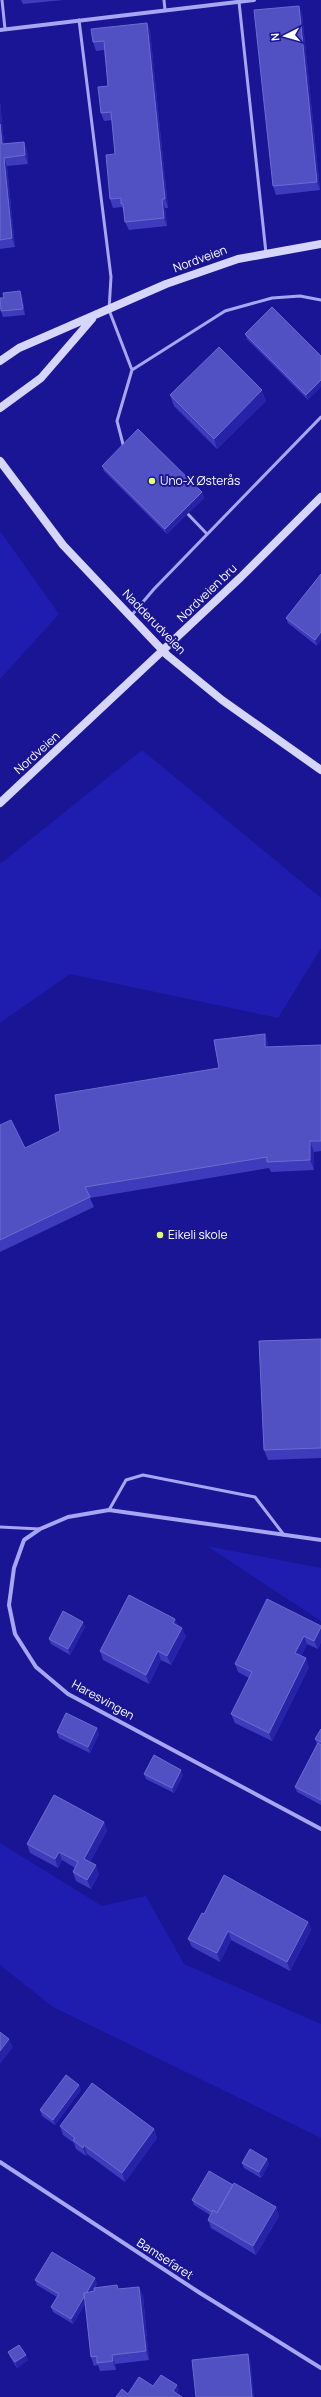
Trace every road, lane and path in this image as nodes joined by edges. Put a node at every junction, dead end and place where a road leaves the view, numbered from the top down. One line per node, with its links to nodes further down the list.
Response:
1 (2, 0): 7 (lane)
2 (164, 0): 5 (lane)
3 (254, 0): 4 (street)
4 (239, 2): 5 (street); 9 (lane)
5 (165, 10): 6 (street)
6 (79, 20): 7 (street); 11 (lane)
7 (2, 29)
8 (321, 244): 9 (main road, Nordveien)
9 (266, 254): 11 (main road, Nordveien)
10 (321, 300): 14 (lane)
11 (109, 310): 12 (main road, Nordveien); 14 (lane)
12 (94, 317): 13 (main road, Nordveien); 15 (main road, Nordveien)
13 (0, 360)
14 (132, 370): 17 (lane)
15 (0, 408)
16 (321, 417): 21 (lane)
17 (129, 452)
18 (0, 461): 22 (main road, Nadderudveien)
19 (321, 497): 23 (main road, Nordveien bru)
20 (181, 507): 21 (lane)
21 (207, 534): 22 (lane)
22 (131, 616): 24 (main road, Nadderudveien)
23 (90, 721): 25 (main road, Nordveien)
24 (321, 770)
25 (0, 803)
26 (109, 1510): 28 (street, Haresvingen); 29 (street, Haresvingen); 29 (lane)
27 (0, 1527): 28 (lane)
28 (40, 1529): 31 (street, Haresvingen)
29 (284, 1535): 30 (street, Haresvingen)
30 (321, 1540)
31 (321, 1829)
32 (0, 2162): 33 (street, Bamsefaret)
33 (321, 2368)

